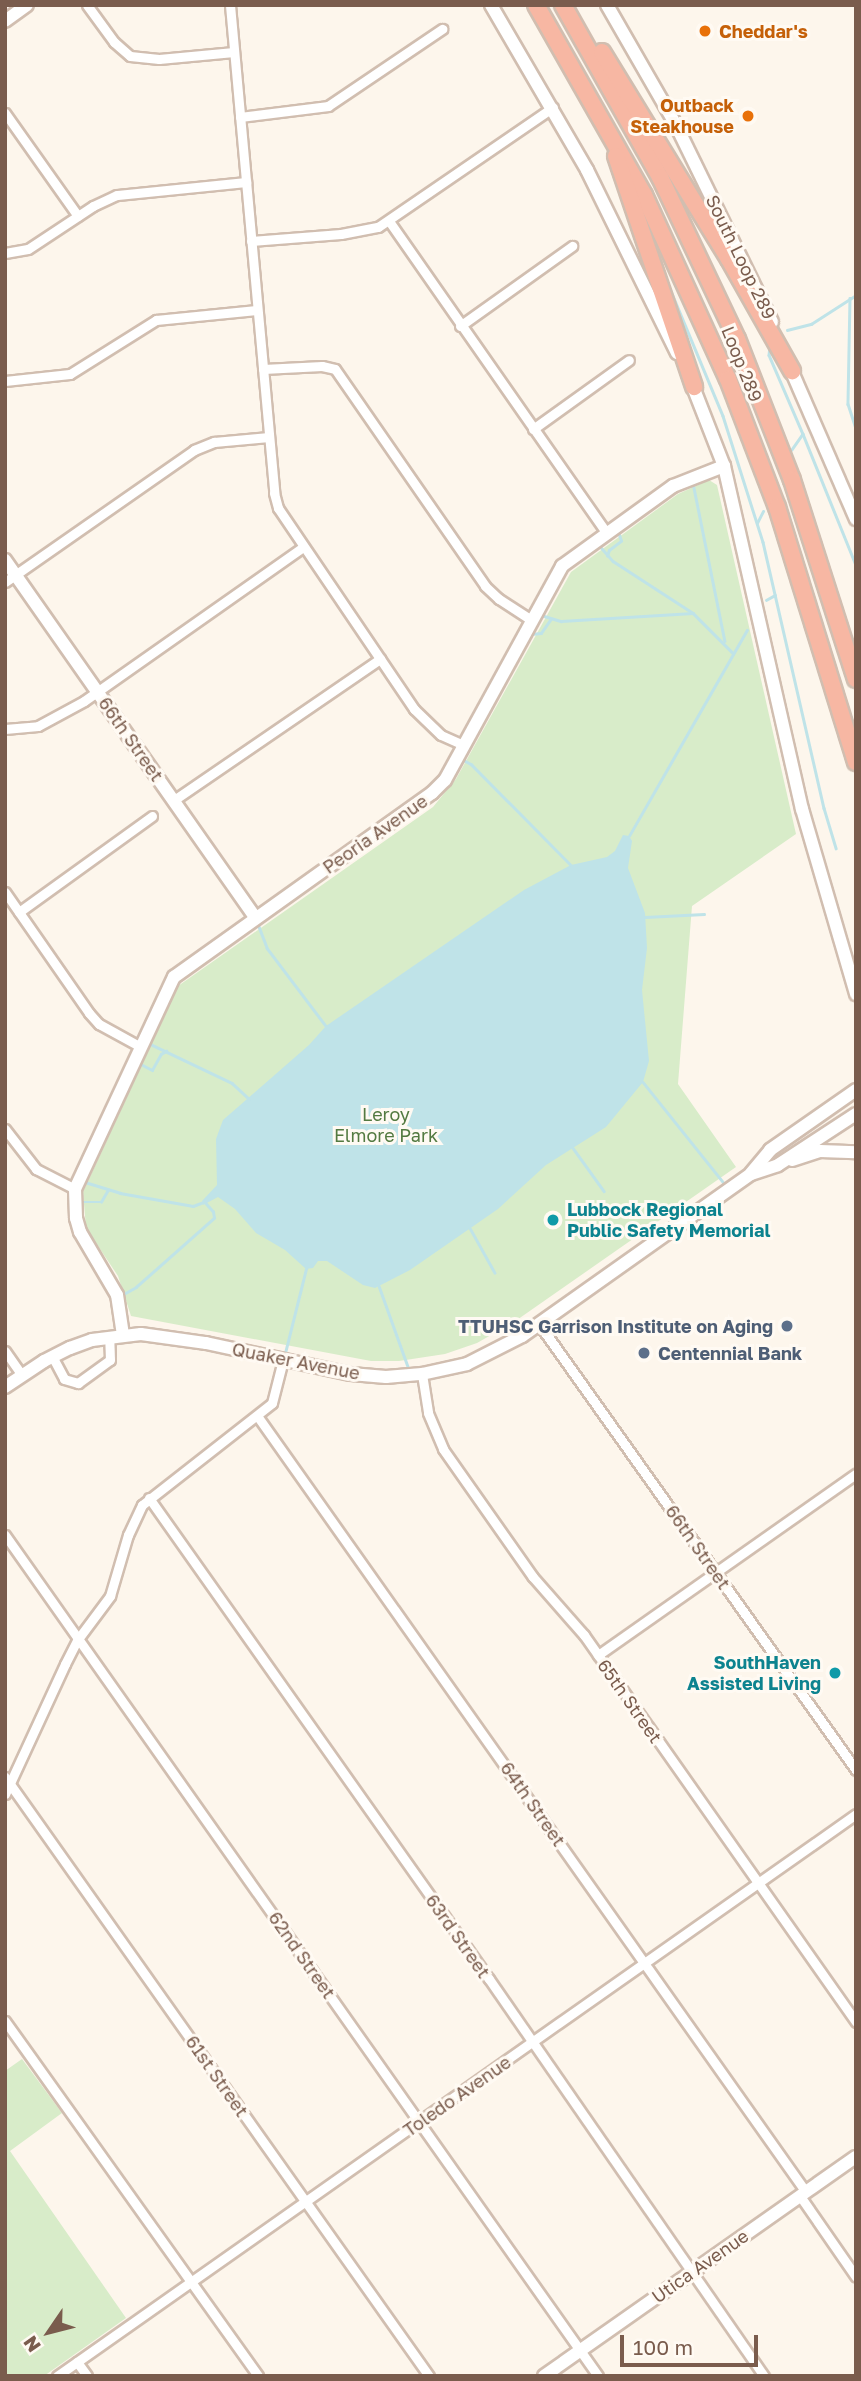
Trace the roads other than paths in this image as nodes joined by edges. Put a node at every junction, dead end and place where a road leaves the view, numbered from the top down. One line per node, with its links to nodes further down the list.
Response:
1 (27, 5): 8 (main road)
2 (87, 5): 10 (street)
3 (230, 5): 10 (street)
4 (491, 5): 11 (main road)
5 (536, 5): 14 (highway, Loop 289)
6 (563, 5): 25 (highway); 38 (highway, Loop 289)
7 (607, 5): 25 (main road, South Loop 289)
8 (5, 21)
9 (442, 29): 13 (street)
10 (234, 52): 13 (street)
11 (553, 107): 17 (street); 27 (main road)
12 (5, 113): 16 (street)
13 (240, 117): 15 (street)
14 (608, 127): 27 (highway); 42 (highway, Loop 289)
15 (246, 182): 16 (street); 18 (street)
16 (78, 216): 20 (street)
17 (389, 221): 18 (street); 22 (street)
18 (251, 241): 21 (street)
19 (572, 246): 22 (street)
20 (5, 254)
21 (257, 310): 24 (street); 26 (street)
22 (460, 326): 28 (street)
23 (629, 360): 28 (street)
24 (262, 369): 29 (street); 36 (street)
25 (792, 371): 31 (main road, South Loop 289)
26 (5, 381)
27 (694, 387): 30 (main road)
28 (533, 429): 32 (street)
29 (269, 438): 33 (street); 35 (street)
30 (724, 466): 32 (main road, Peoria Avenue); 48 (main road)
31 (856, 519)
32 (606, 532): 36 (main road, Peoria Avenue)
33 (303, 547): 37 (street); 39 (street)
34 (5, 559): 35 (main road, 66th Street)
35 (11, 579): 39 (main road, 66th Street)
36 (531, 620): 41 (main road, Peoria Avenue)
37 (380, 659): 41 (street); 43 (street)
38 (856, 679)
39 (98, 692): 40 (street); 43 (main road, 66th Street)
40 (5, 729)
41 (463, 745): 47 (main road, Peoria Avenue)
42 (856, 762)
43 (174, 800): 47 (main road, 66th Street)
44 (152, 816): 46 (street)
45 (5, 892): 46 (street)
46 (19, 912): 49 (street)
47 (256, 918): 49 (main road, Peoria Avenue)
48 (856, 994)
49 (139, 1046): 56 (main road, Peoria Avenue)
50 (856, 1090): 55 (main road, Quaker Avenue)
51 (856, 1114): 54 (main road, Quaker Avenue)
52 (5, 1129): 56 (street)
53 (856, 1152): 54 (main road)
54 (778, 1165): 55 (main road, Quaker Avenue)
55 (751, 1174): 57 (main road, Quaker Avenue)
56 (75, 1189): 58 (main road)
57 (539, 1324): 63 (main road, Quaker Avenue); 70 (street, 66th Street)
58 (123, 1335): 59 (main road, Quaker Avenue); 62 (main road, Quaker Avenue)
59 (109, 1337): 61 (main road, Quaker Avenue); 61 (street)
60 (5, 1351): 64 (street)
61 (52, 1356): 64 (main road, Quaker Avenue)
62 (283, 1360): 63 (main road, Quaker Avenue); 66 (street)
63 (422, 1374): 72 (street, 65th Street)
64 (22, 1375): 65 (main road, Quaker Avenue)
65 (5, 1387)
66 (258, 1417): 68 (street); 78 (street, 64th Street)
67 (856, 1474): 70 (street)
68 (149, 1498): 71 (street); 81 (street, 63rd Street)
69 (5, 1535): 71 (street, 62nd Street)
70 (715, 1571): 72 (street); 73 (street, 66th Street)
71 (78, 1639): 74 (street); 82 (street, 62nd Street)
72 (598, 1655): 77 (street, 65th Street)
73 (856, 1770)
74 (8, 1780): 75 (street); 85 (street, 61st Street)
75 (5, 1794)
76 (856, 1814): 77 (street, Toledo Avenue)
77 (758, 1883): 78 (street, Toledo Avenue); 80 (street, 65th Street)
78 (645, 1963): 81 (street, Toledo Avenue); 84 (street, 64th Street)
79 (5, 2021): 88 (street)
80 (856, 2022)
81 (533, 2042): 82 (street, Toledo Avenue); 86 (street, 63rd Street)
82 (420, 2121): 85 (street, Toledo Avenue); 89 (street, 62nd Street)
83 (856, 2157): 84 (main road, Utica Avenue)
84 (803, 2194): 86 (main road, Utica Avenue); 87 (street, 64th Street)
85 (305, 2202): 88 (street, Toledo Avenue); 94 (street, 61st Street)
86 (692, 2272): 89 (main road, Utica Avenue); 97 (street, 63rd Street)
87 (856, 2277)
88 (191, 2282): 90 (street, Toledo Avenue); 93 (street)
89 (580, 2350): 95 (main road, Utica Avenue); 96 (street, 62nd Street)
90 (77, 2362): 91 (street, Toledo Avenue); 92 (street)
91 (57, 2376)
92 (87, 2376)
93 (258, 2376)
94 (429, 2376)
95 (544, 2376)
96 (598, 2376)
97 (764, 2376)

